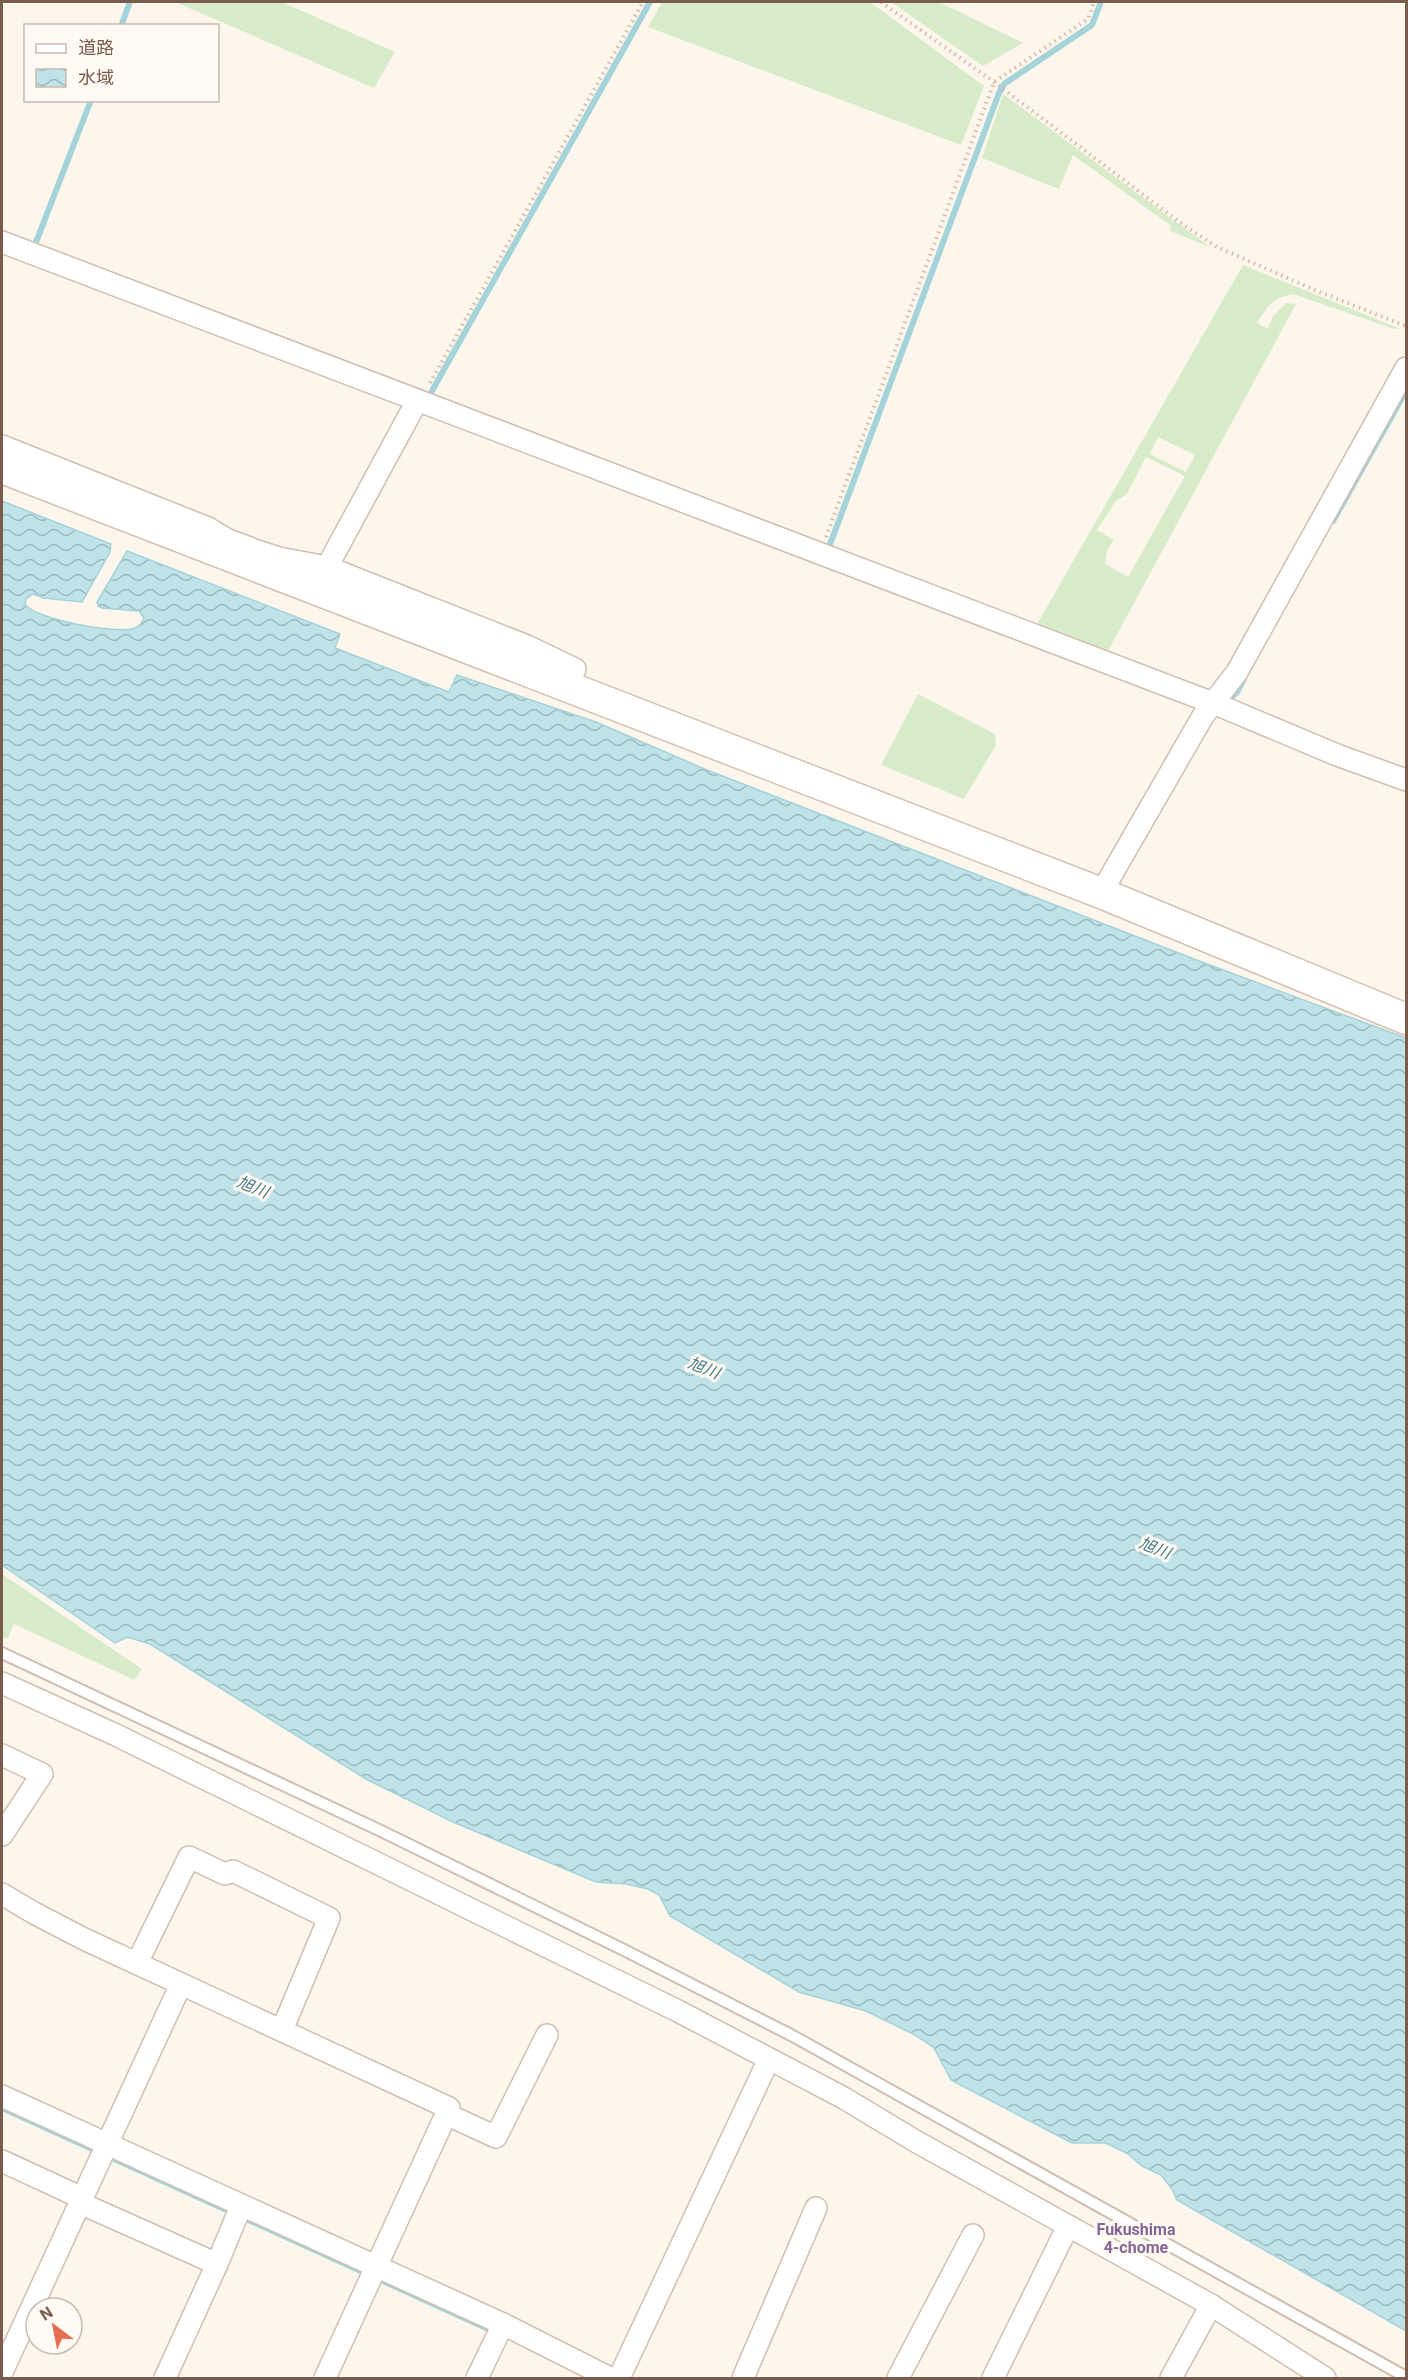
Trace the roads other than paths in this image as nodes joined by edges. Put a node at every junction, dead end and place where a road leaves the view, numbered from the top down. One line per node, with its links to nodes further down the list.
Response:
1 (2, 242): 3 (street)
2 (1407, 368): 9 (street)
3 (414, 407): 7 (street); 9 (street)
4 (2, 446): 6 (street)
5 (2, 468): 6 (street)
6 (248, 555): 7 (street); 8 (street)
7 (327, 567): 8 (street)
8 (568, 686): 11 (street)
9 (1214, 708): 10 (street); 11 (street)
10 (1407, 780)
11 (1101, 893): 12 (street)
12 (1407, 1019)
13 (2, 1653): 38 (lane)
14 (2, 1683): 22 (street)
15 (2, 1755): 16 (street)
16 (2, 1835)
17 (2, 1894): 18 (street)
18 (137, 1963): 19 (street); 20 (street)
19 (181, 1984): 20 (street); 25 (street)
20 (282, 2030): 24 (street)
21 (547, 2035): 24 (street)
22 (769, 2059): 30 (street); 43 (street)
23 (2, 2096): 25 (street)
24 (446, 2114): 33 (street)
25 (104, 2151): 27 (street); 29 (street)
26 (2, 2161): 27 (street)
27 (81, 2201): 32 (street); 36 (street)
28 (816, 2208): 44 (street)
29 (238, 2213): 32 (street); 33 (street)
30 (1068, 2226): 34 (street); 46 (street)
31 (973, 2235): 45 (street)
32 (217, 2264): 39 (street)
33 (372, 2274): 35 (street); 40 (street)
34 (1211, 2305): 37 (street); 47 (street)
35 (499, 2331): 41 (street); 42 (street)
36 (2, 2372)
37 (1303, 2372): 48 (street)
38 (1407, 2377)
39 (165, 2379)
40 (325, 2379)
41 (477, 2379)
42 (610, 2379)
43 (619, 2379)
44 (743, 2379)
45 (898, 2379)
46 (993, 2379)
47 (1171, 2379)
48 (1325, 2379)

